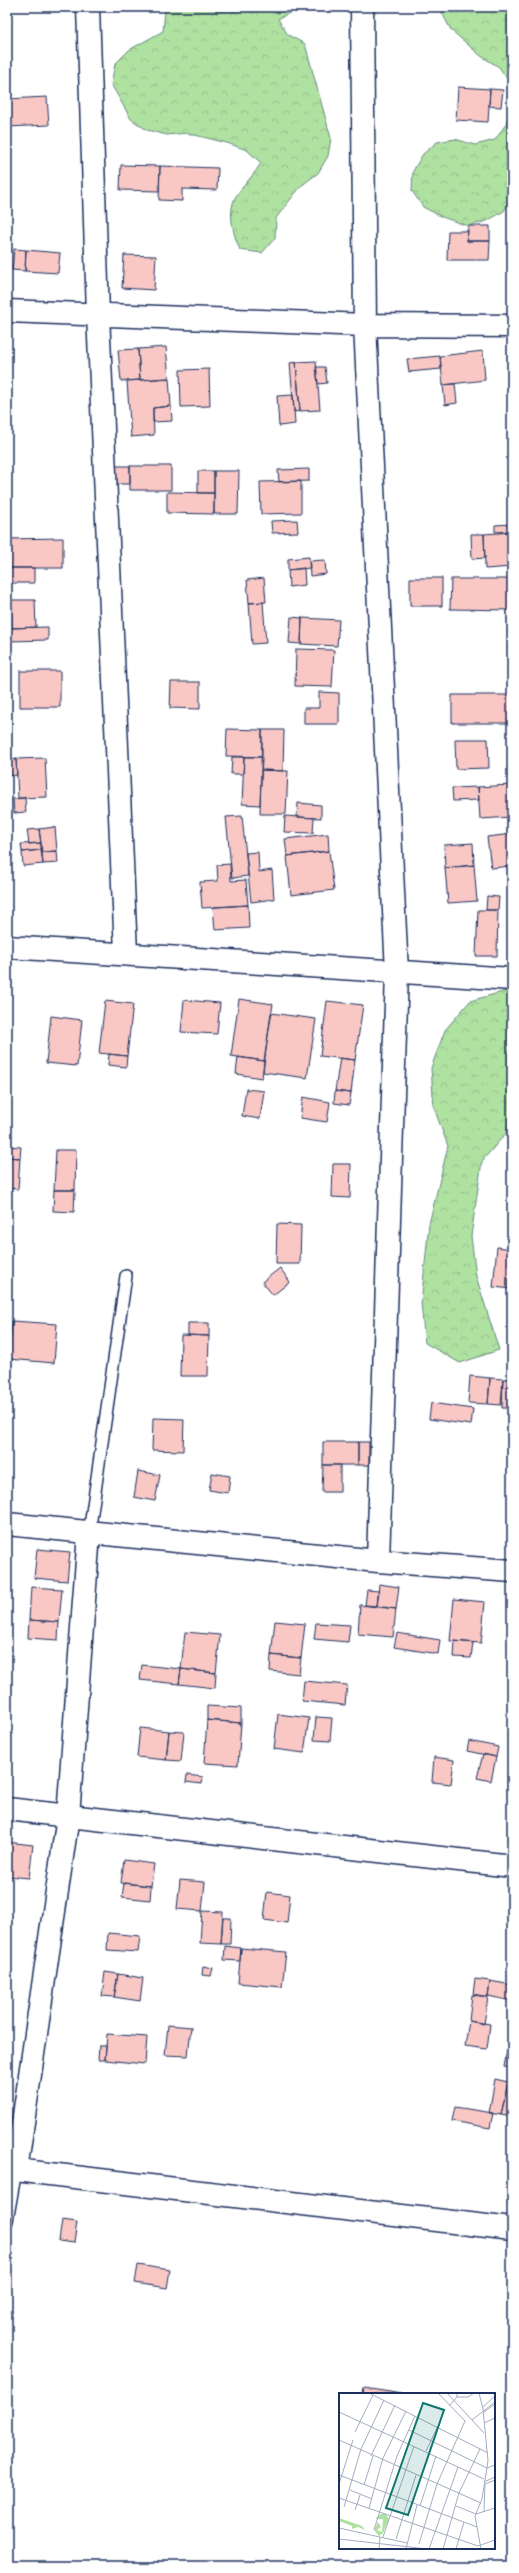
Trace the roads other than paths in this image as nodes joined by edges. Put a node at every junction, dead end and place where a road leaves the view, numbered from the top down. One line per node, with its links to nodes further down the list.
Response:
1 (88, 7): 4 (street)
2 (362, 7): 5 (street)
3 (7, 311): 4 (street)
4 (98, 314): 5 (street); 8 (street)
5 (365, 325): 6 (street); 9 (street)
6 (512, 326)
7 (7, 947): 8 (street)
8 (126, 953): 9 (street)
9 (397, 972): 10 (street); 14 (street)
10 (512, 979)
11 (126, 1276): 13 (lane)
12 (7, 1524): 13 (street)
13 (89, 1533): 14 (street); 17 (street)
14 (378, 1561): 15 (street)
15 (512, 1571)
16 (7, 1809): 17 (street)
17 (68, 1816): 18 (street); 19 (street)
18 (512, 1866)
19 (12, 2169): 20 (lane); 21 (street)
20 (7, 2221)
21 (512, 2229)

